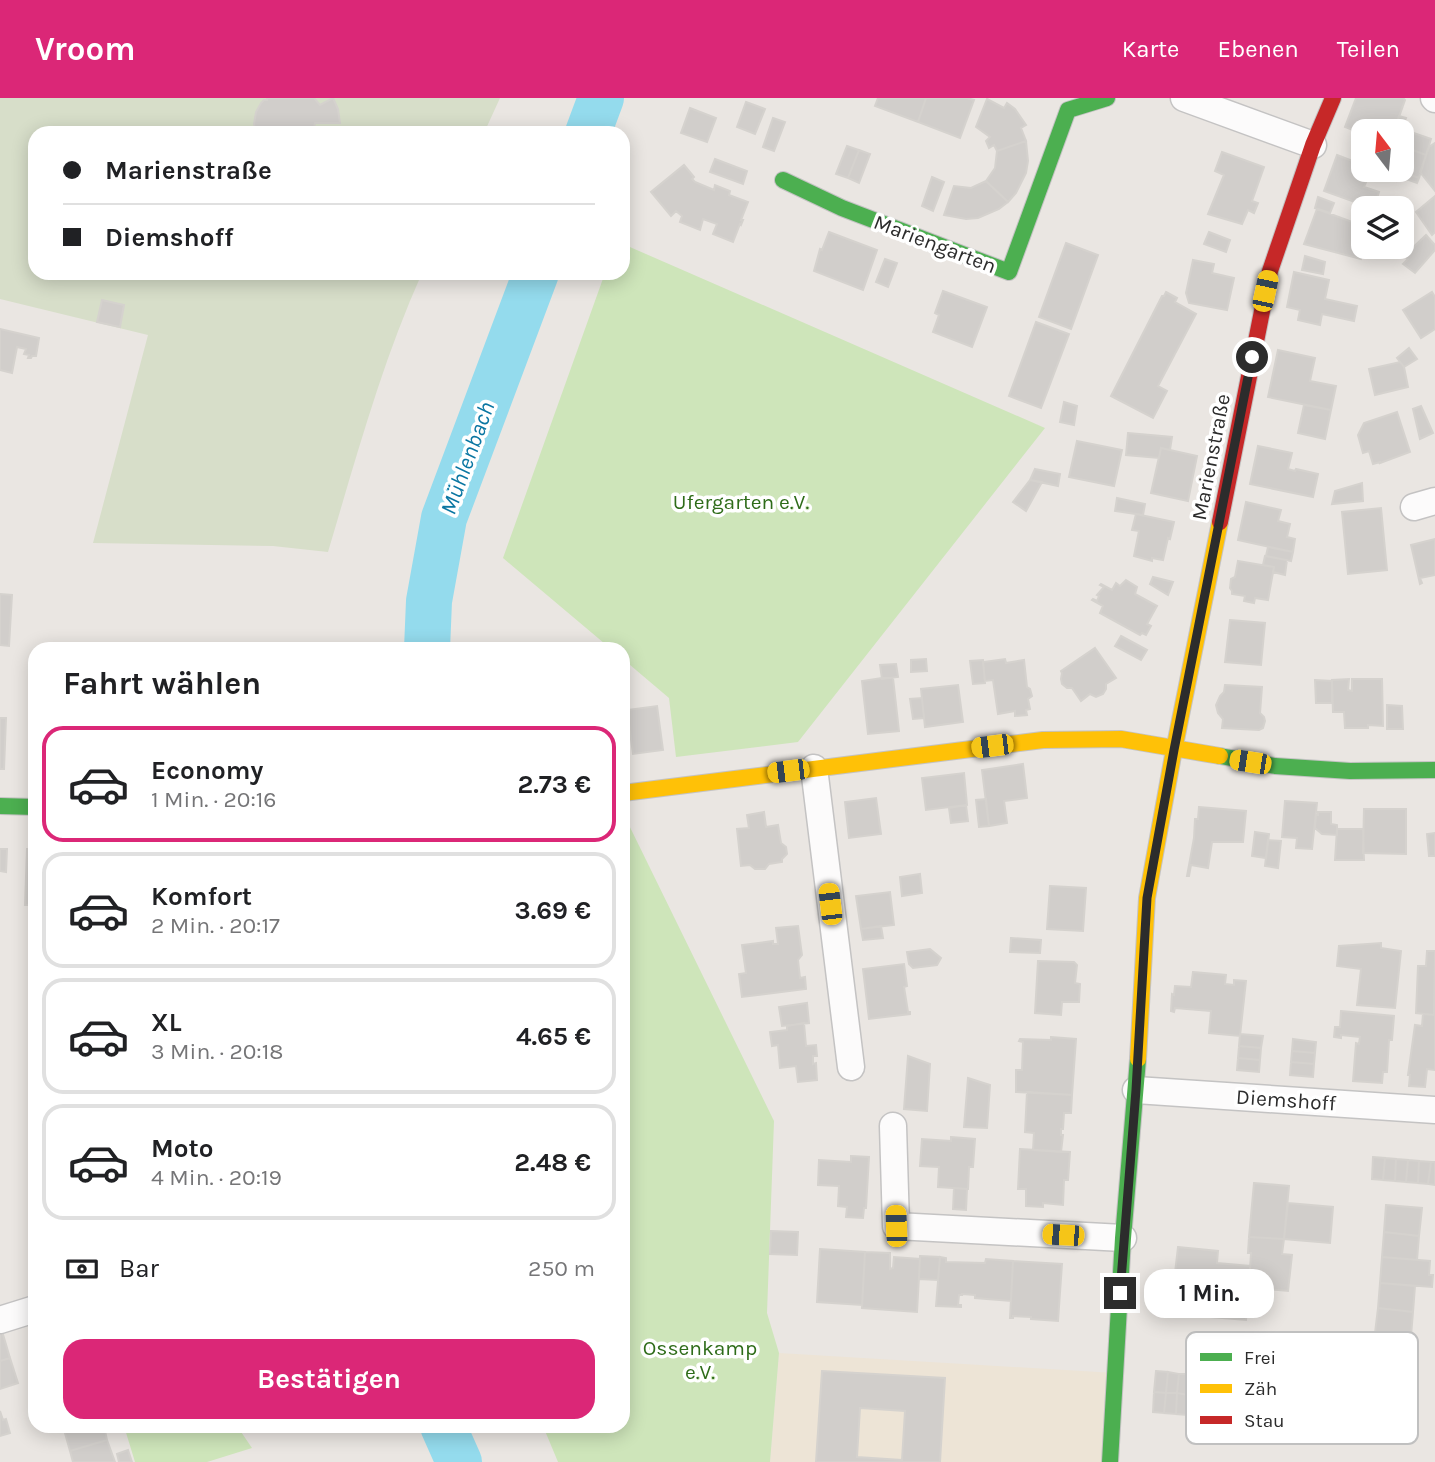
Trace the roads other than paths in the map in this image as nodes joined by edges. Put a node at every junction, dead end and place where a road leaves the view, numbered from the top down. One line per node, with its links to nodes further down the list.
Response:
1 (1107, 98): 5 (street, Mariengarten)
2 (1184, 98): 4 (street)
3 (1333, 98): 4 (street, Marienstraße)
4 (1313, 145): 6 (street, Marienstraße)
5 (783, 180)
6 (1174, 750): 7 (street); 8 (street); 13 (street)
7 (814, 768): 9 (street); 12 (street)
8 (1435, 770)
9 (630, 792)
10 (0, 806): 11 (street)
11 (28, 807)
12 (850, 1067)
13 (1136, 1090): 14 (street, Diemshoff); 16 (street)
14 (1435, 1110)
15 (893, 1126): 16 (street)
16 (1123, 1238): 19 (street)
17 (28, 1311): 18 (street)
18 (0, 1320)
19 (1110, 1462)

